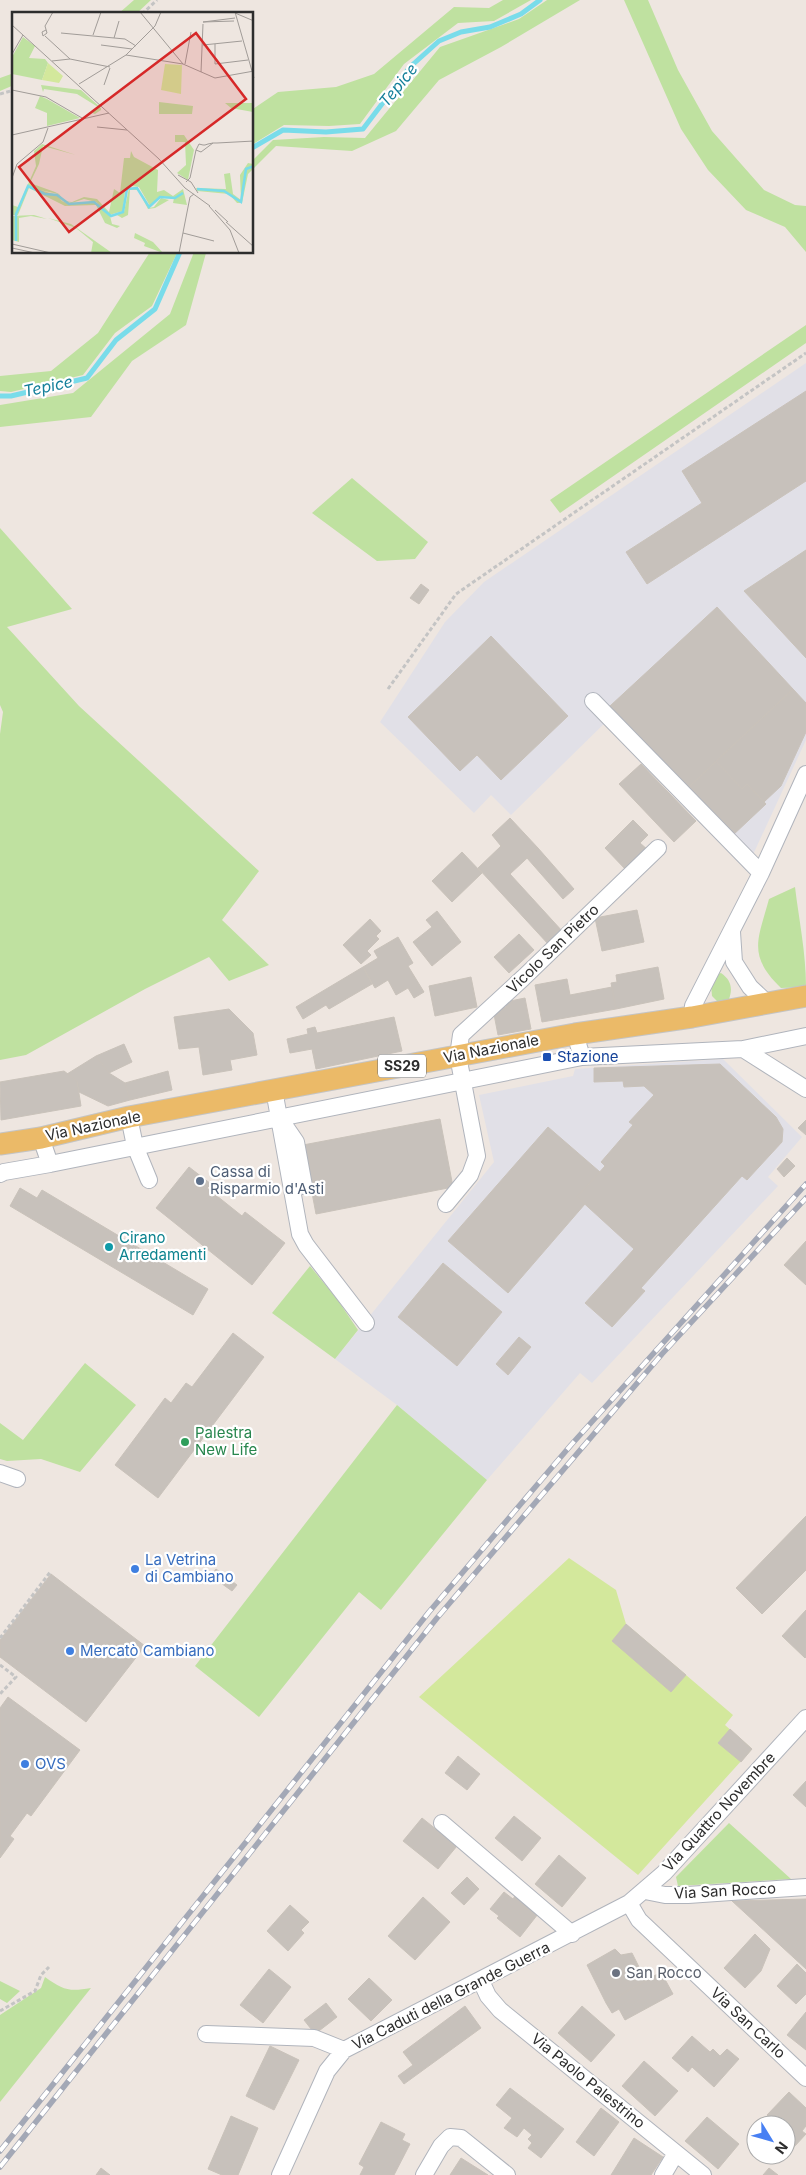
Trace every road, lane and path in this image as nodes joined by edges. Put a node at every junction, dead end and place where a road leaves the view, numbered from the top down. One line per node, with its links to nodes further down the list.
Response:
1 (157, 0): 2 (path)
2 (144, 12)
3 (806, 353): 4 (path)
4 (388, 689)
5 (593, 701): 8 (street)
6 (803, 786): 8 (street)
7 (658, 848): 16 (street, Vicolo San Pietro)
8 (761, 873): 9 (street)
9 (732, 932): 11 (street); 12 (street)
10 (806, 996): 11 (main road, Via Nazionale / SS29)
11 (767, 1003): 12 (main road, Via Nazionale / SS29)
12 (692, 1016): 13 (main road, Via Nazionale / SS29)
13 (575, 1034): 16 (main road, Via Nazionale / SS29); 17 (street)
14 (806, 1036): 15 (street)
15 (742, 1049): 17 (street); 19 (street)
16 (458, 1056): 18 (street); 20 (main road, Via Nazionale / SS29)
17 (582, 1057): 18 (street)
18 (463, 1080): 21 (street); 29 (street)
19 (806, 1089)
20 (274, 1090): 21 (street); 22 (main road, Via Nazionale / SS29)
21 (279, 1117): 25 (street); 30 (street); 31 (street)
22 (129, 1118): 23 (main road, Via Nazionale / SS29); 25 (street)
23 (41, 1138): 24 (main road, Via Nazionale / SS29); 26 (street)
24 (0, 1144)
25 (135, 1146): 26 (street); 28 (street)
26 (50, 1164): 27 (street)
27 (0, 1174)
28 (148, 1180)
29 (446, 1204)
30 (310, 1218)
31 (366, 1324)
32 (0, 1473): 33 (street)
33 (17, 1479)
34 (50, 1571): 35 (path)
35 (0, 1638)
36 (0, 1665): 37 (path)
37 (0, 1694)
38 (806, 1718): 41 (street, Via Quattro Novembre)
39 (442, 1823): 43 (street)
40 (806, 1887): 41 (street, Via San Rocco)
41 (645, 1891): 42 (street, Via Quattro Novembre)
42 (629, 1903): 43 (street, Via Caduti della Grande Guerra); 49 (street, Via San Carlo)
43 (572, 1934): 45 (street, Via Caduti della Grande Guerra)
44 (49, 1967): 46 (path)
45 (481, 1981): 48 (street, Via Caduti della Grande Guerra); 50 (street, Via Paolo Palestrino)
46 (0, 2011)
47 (206, 2034): 48 (street)
48 (344, 2050): 51 (street, Via Caduti della Grande Guerra)
49 (806, 2078)
50 (676, 2153): 54 (street); 55 (street, Via Paolo Palestrino)
51 (280, 2175)
52 (424, 2175): 53 (street)
53 (507, 2175)
54 (663, 2175)
55 (703, 2175)

